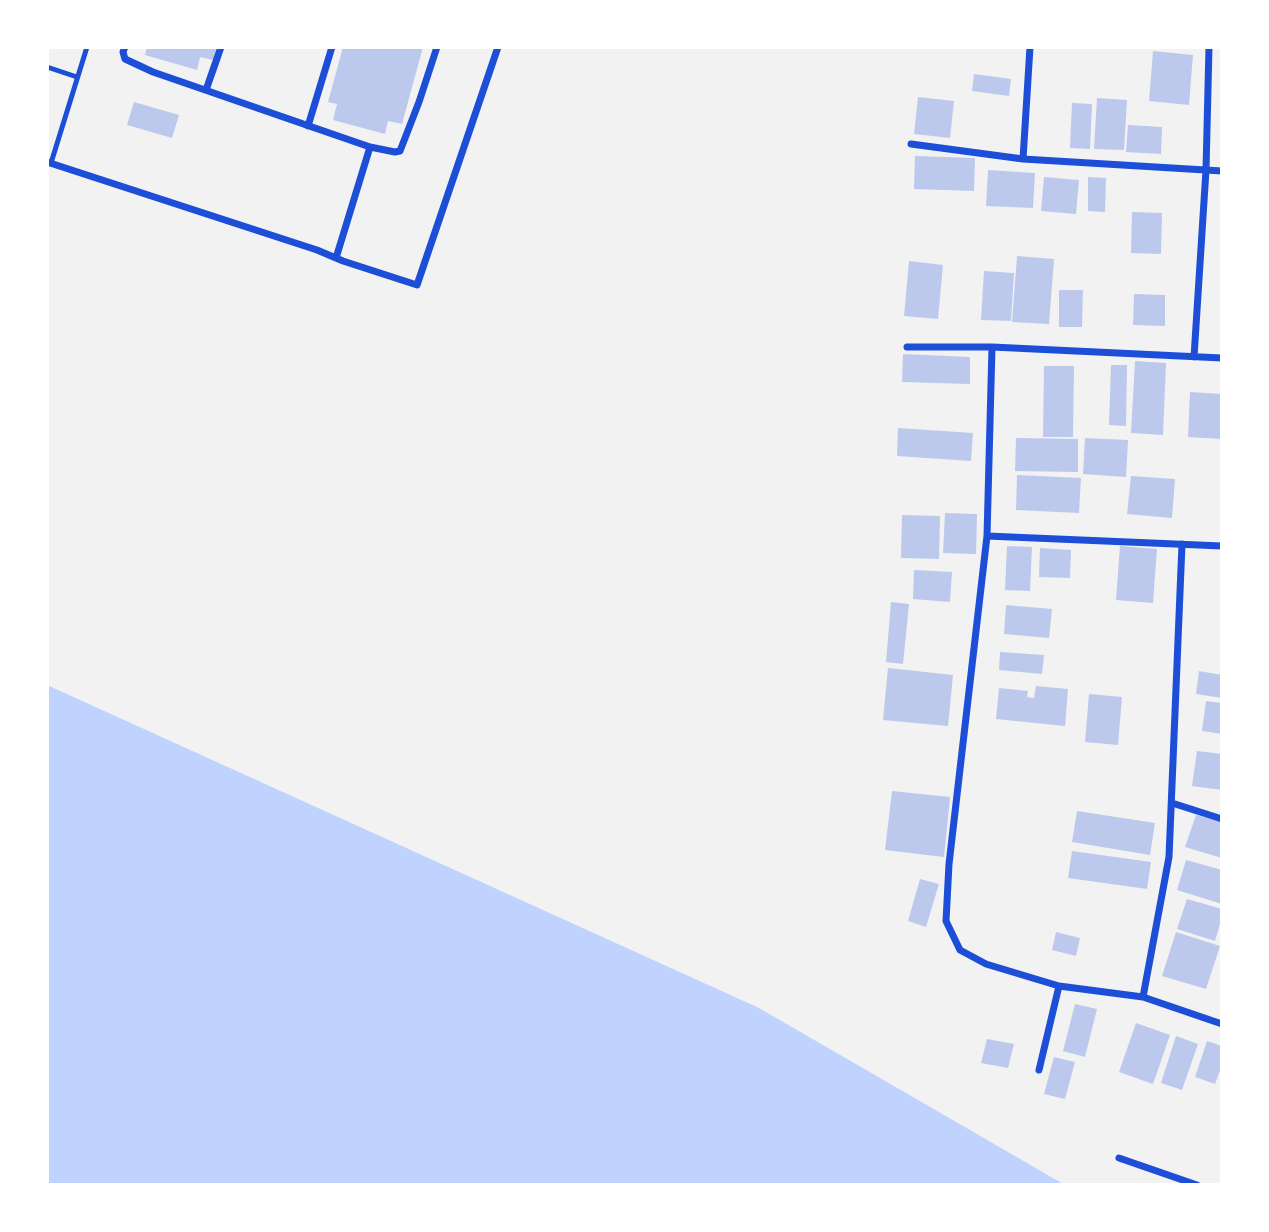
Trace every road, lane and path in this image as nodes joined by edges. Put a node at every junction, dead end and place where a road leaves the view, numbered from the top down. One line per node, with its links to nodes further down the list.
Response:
1 (87, 47): 10 (lane)
2 (125, 47): 11 (street)
3 (221, 47): 11 (street)
4 (332, 47): 12 (street)
5 (437, 47): 14 (street)
6 (498, 47): 19 (street)
7 (1030, 47): 15 (street)
8 (1209, 47): 17 (street)
9 (47, 67): 10 (lane)
10 (76, 77): 16 (lane)
11 (206, 90): 12 (street)
12 (308, 126): 14 (street)
13 (911, 144): 15 (street)
14 (370, 147): 19 (street)
15 (1023, 159): 17 (street)
16 (49, 162): 19 (street)
17 (1206, 170): 18 (street); 22 (street)
18 (1222, 171)
19 (337, 258)
20 (907, 347): 21 (street)
21 (992, 347): 22 (street); 24 (street)
22 (1194, 357): 23 (street)
23 (1222, 359)
24 (987, 536): 25 (street); 29 (street)
25 (1182, 544): 26 (street); 27 (street)
26 (1222, 546)
27 (1172, 803): 28 (street); 30 (street)
28 (1222, 819)
29 (1059, 986): 30 (street); 32 (street)
30 (1143, 997): 31 (street)
31 (1222, 1024)
32 (1039, 1070)
33 (1119, 1158): 34 (street)
34 (1197, 1185)

